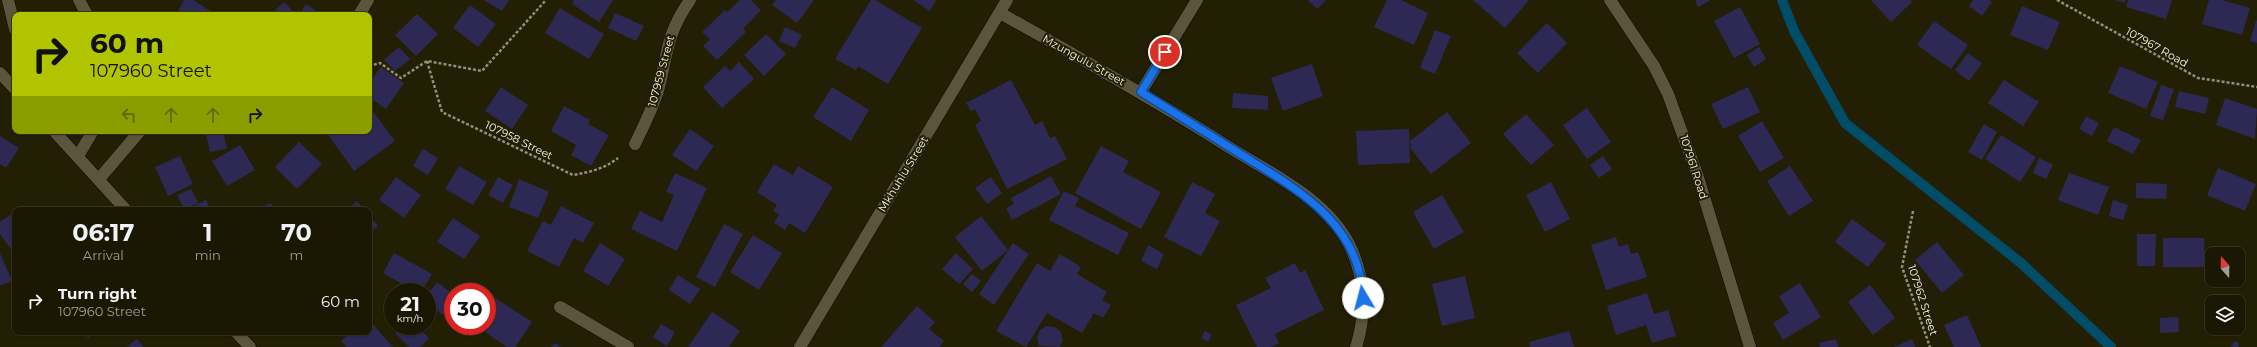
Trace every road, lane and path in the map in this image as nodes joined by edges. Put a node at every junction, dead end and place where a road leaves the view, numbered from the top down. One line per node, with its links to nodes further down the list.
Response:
1 (8, 0): 13 (street)
2 (78, 0): 10 (street)
3 (368, 0): 11 (street)
4 (546, 0): 14 (path)
5 (690, 0): 23 (street, 107959 Street)
6 (1007, 0): 12 (street, Mkhuhlu Street)
7 (1197, 0): 19 (street)
8 (1610, 0): 34 (street, 107961 Road)
9 (2057, 0): 18 (path, 107967 Road)
10 (85, 12)
11 (361, 12)
12 (1000, 13): 19 (street, Mzungulu Street); 32 (street, Mkhuhlu Street)
13 (12, 17)
14 (427, 61): 15 (path); 23 (path, 107958 Street)
15 (372, 65)
16 (0, 73): 17 (street)
17 (12, 87)
18 (2257, 87)
19 (1141, 92): 33 (street, Mzungulu Street)
20 (57, 134): 24 (street)
21 (91, 134): 24 (street)
22 (137, 134): 25 (street)
23 (635, 144)
24 (78, 156): 25 (street)
25 (99, 179): 26 (street)
26 (123, 207)
27 (1913, 211): 35 (path, 107962 Street)
28 (560, 307): 31 (street)
29 (239, 335): 30 (street)
30 (250, 347)
31 (628, 347)
32 (800, 347)
33 (1356, 347)
34 (1750, 347)
35 (1930, 347)

